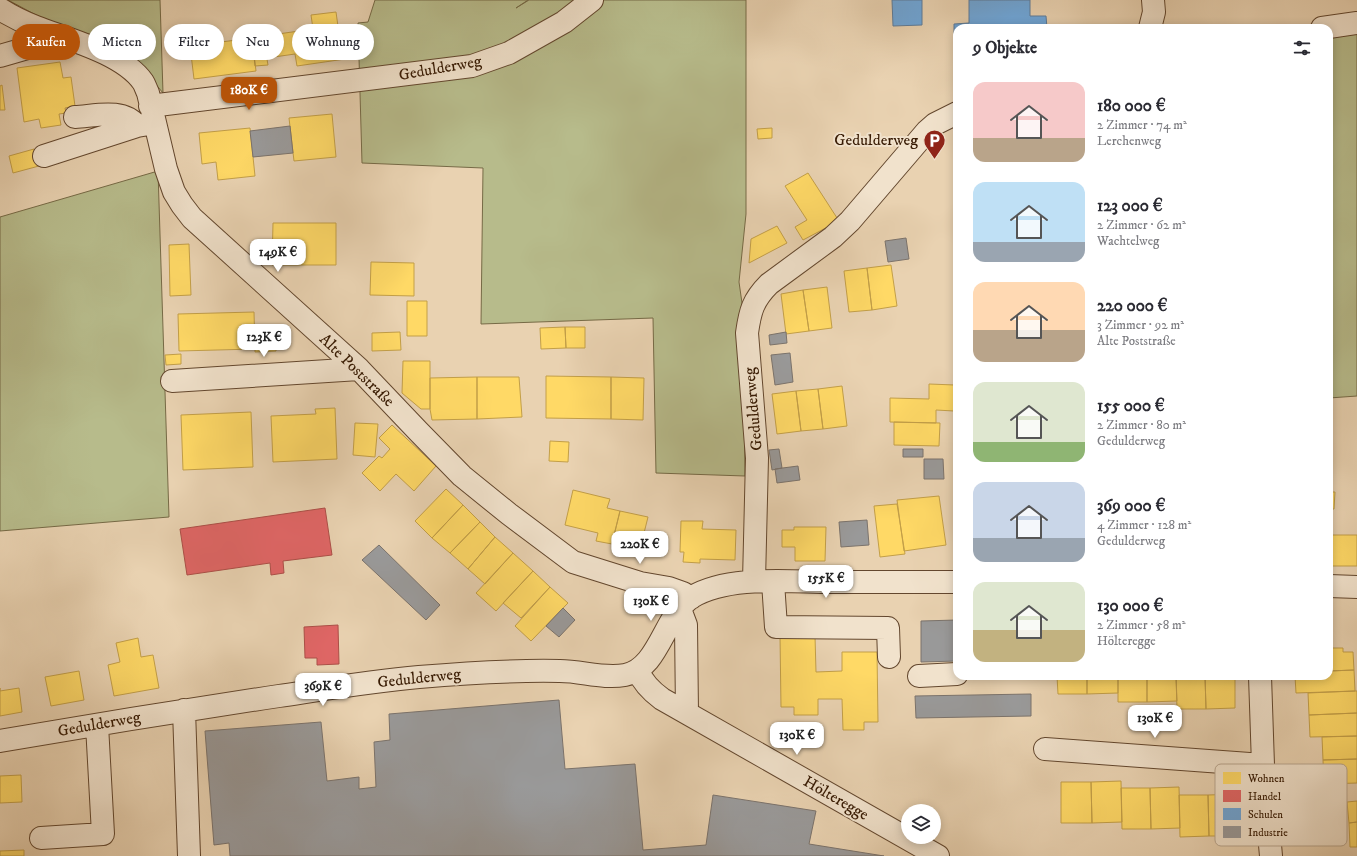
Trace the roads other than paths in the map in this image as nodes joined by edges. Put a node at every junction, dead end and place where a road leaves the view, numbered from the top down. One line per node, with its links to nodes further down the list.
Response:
1 (592, 0): 13 (street, Gedulderweg)
2 (1154, 0): 6 (street)
3 (0, 9): 5 (street, Alte Poststraße)
4 (1357, 23): 7 (street)
5 (30, 24)
6 (1151, 24)
7 (1333, 26)
8 (80, 44): 13 (street, Alte Poststraße)
9 (12, 53): 10 (street)
10 (0, 56)
11 (953, 115): 17 (street, Gedulderweg)
12 (75, 117): 13 (street)
13 (148, 118): 14 (street, Gedulderweg); 15 (street, Alte Poststraße)
14 (44, 156)
15 (359, 369): 16 (street); 21 (street, Alte Poststraße)
16 (172, 381)
17 (763, 581): 18 (street); 21 (street); 22 (street, Gedulderweg)
18 (953, 582)
19 (1333, 586): 20 (street)
20 (1357, 586)
21 (685, 604): 23 (street); 28 (street)
22 (889, 657)
23 (638, 671): 27 (street, Gedulderweg); 28 (street, Hölteregge)
24 (953, 674): 25 (street)
25 (919, 676)
26 (1260, 680): 33 (street)
27 (184, 710): 29 (street, Gedulderweg); 36 (street)
28 (687, 713): 37 (street, Hölteregge)
29 (97, 724): 30 (street, Gedulderweg); 34 (street)
30 (0, 741)
31 (1045, 749): 32 (street)
32 (1249, 764)
33 (1263, 764)
34 (41, 838)
35 (1270, 846): 38 (street)
36 (188, 856)
37 (938, 856)
38 (1271, 856)

